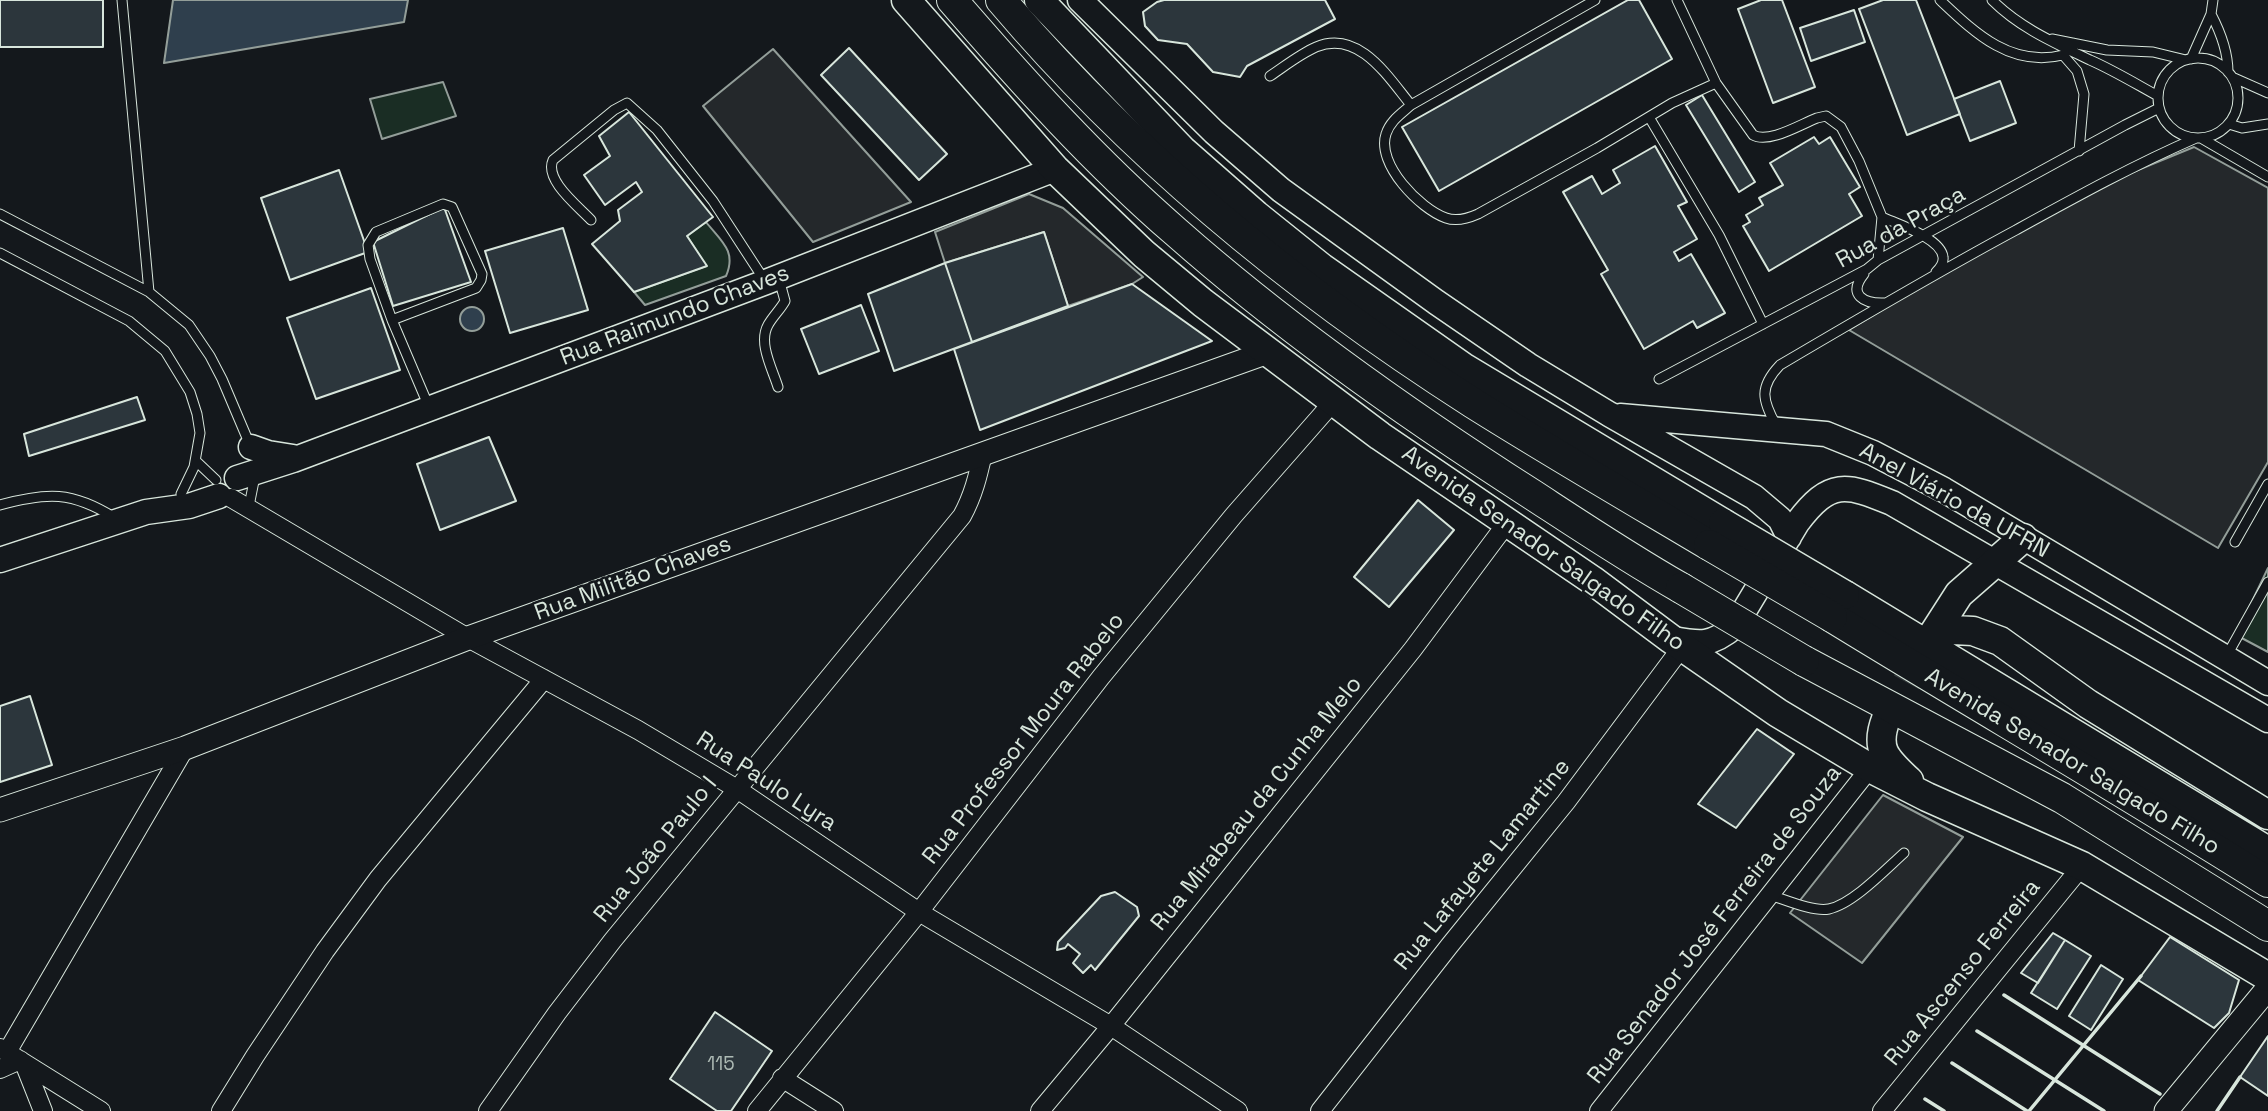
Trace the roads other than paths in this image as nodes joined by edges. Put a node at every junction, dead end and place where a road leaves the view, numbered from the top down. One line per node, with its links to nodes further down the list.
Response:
1 (122, 0): 38 (lane)
2 (906, 0): 27 (main road, Avenida Senador Salgado Filho)
3 (952, 0): 85 (highway, Avenida Senador Salgado Filho, bridge)
4 (1001, 0): 58 (highway, Avenida Senador Salgado Filho)
5 (1039, 0): 58 (main road, Avenida Senador Salgado Filho)
6 (1595, 0): 20 (lane)
7 (1677, 0): 17 (lane)
8 (1940, 0): 13 (lane)
9 (1992, 0): 13 (lane)
10 (2213, 0): 12 (lane)
11 (1087, 2): 47 (main road)
12 (2211, 14): 14 (lane); 15 (lane)
13 (2068, 49): 14 (lane); 19 (lane); 26 (lane)
14 (2188, 60): 15 (lane); 19 (lane)
15 (2230, 75): 18 (lane); 23 (lane)
16 (1270, 76): 20 (lane)
17 (1716, 83): 22 (lane); 30 (lane)
18 (2268, 93)
19 (2158, 96): 21 (lane)
20 (1411, 105): 22 (lane)
21 (2160, 108): 25 (lane); 26 (lane, Rua da Praça)
22 (1648, 117): 41 (lane)
23 (2229, 124): 24 (lane); 25 (lane)
24 (2268, 124)
25 (2199, 138): 28 (lane); 36 (lane)
26 (2079, 151): 32 (lane, Rua da Praça)
27 (1055, 169): 37 (main road, Rua Raimundo Chaves); 42 (main road, Avenida Senador Salgado Filho)
28 (2268, 177)
29 (0, 214): 38 (lane)
30 (1882, 217): 32 (lane); 34 (lane)
31 (591, 220): 37 (lane)
32 (1925, 236): 34 (lane, Rua da Praça); 36 (lane)
33 (0, 253): 50 (lane)
34 (1878, 260): 35 (lane, Rua da Praça)
35 (1867, 270): 39 (lane); 41 (lane, Rua da Praça)
36 (1935, 274): 39 (lane)
37 (772, 280): 44 (lane); 46 (main road, Rua Raimundo Chaves)
38 (149, 292): 52 (lane)
39 (1885, 303): 48 (lane)
40 (392, 320): 40 (lane); 46 (lane)
41 (1763, 324): 43 (lane, Rua da Praça)
42 (1268, 352): 45 (main road, Avenida Senador Salgado Filho); 49 (street, Rua Militão Chaves)
43 (1659, 379)
44 (778, 387)
45 (1334, 401): 57 (main road, Avenida Senador Salgado Filho); 84 (street, Rua Professor Moura Rabelo)
46 (430, 409): 52 (main road, Rua Raimundo Chaves)
47 (1609, 414): 48 (main road, Anel Viário da UFRN); 60 (main road)
48 (1779, 430): 59 (main road, Anel Viário da UFRN)
49 (982, 453): 66 (street, Rua Militão Chaves); 75 (street, Rua João Paulo I)
50 (196, 461): 52 (lane); 53 (lane)
51 (2268, 484): 61 (lane)
52 (238, 486): 53 (main road); 55 (main road); 66 (street, Rua Paulo Lyra)
53 (181, 494): 55 (main road)
54 (0, 505): 56 (lane)
55 (146, 512): 56 (main road)
56 (119, 520): 62 (main road)
57 (1507, 523): 67 (main road, Avenida Senador Salgado Filho); 88 (street, Rua Mirabeau da Cunha Melo)
58 (1716, 533): 65 (highway, Avenida Senador Salgado Filho, bridge)
59 (2023, 538): 63 (main road); 68 (main road, Anel Viário da UFRN)
60 (1787, 540): 63 (main road, Anel Viário da UFRN); 67 (main road, Anel Viário da UFRN)
61 (2235, 542)
62 (0, 560)
63 (1995, 562): 72 (main road, Anel Viário da UFRN); 78 (main road)
64 (2268, 582): 68 (lane)
65 (1839, 606): 79 (main road, Avenida Senador Salgado Filho); 82 (highway, Avenida Senador Salgado Filho)
66 (468, 638): 69 (street, Rua Paulo Lyra); 73 (street, Rua Militão Chaves)
67 (1677, 643): 74 (main road, Avenida Senador Salgado Filho); 100 (street, Rua Lafayete Lamartine)
68 (2225, 659): 70 (main road, Anel Viário da UFRN)
69 (544, 679): 75 (street, Rua Paulo Lyra); 94 (street)
70 (2268, 683)
71 (1886, 719): 76 (main road)
72 (2268, 720)
73 (185, 748): 77 (street, Rua Militão Chaves); 89 (street)
74 (1870, 768): 76 (main road, Avenida Senador Salgado Filho); 83 (street, Rua Senador José Ferreira de Souza)
75 (737, 789): 84 (street, Rua Paulo Lyra); 95 (street, Rua João Paulo I)
76 (1927, 797): 81 (main road, Avenida Senador Salgado Filho)
77 (0, 810)
78 (2268, 815)
79 (2268, 851)
80 (1904, 853): 83 (lane)
81 (2082, 866): 86 (main road, Avenida Senador Salgado Filho); 102 (street, Rua Ascenso Ferreira)
82 (2268, 882)
83 (1770, 895): 101 (street, Rua Senador José Ferreira de Souza)
84 (919, 912): 88 (street, Rua Paulo Lyra); 91 (street, Rua Professor Moura Rabelo)
85 (2268, 926)
86 (2268, 977)
87 (2268, 988): 103 (street)
88 (1111, 1026): 98 (street, Rua Mirabeau da Cunha Melo); 99 (street, Rua Paulo Lyra)
89 (13, 1056): 90 (street); 92 (street); 93 (street)
90 (0, 1069)
91 (782, 1078): 96 (street, Rua Professor Moura Rabelo); 97 (street)
92 (43, 1111)
93 (101, 1111)
94 (221, 1111)
95 (488, 1111)
96 (757, 1111)
97 (834, 1111)
98 (1040, 1111)
99 (1238, 1111)
100 (1320, 1111)
101 (1599, 1111)
102 (1882, 1111)
103 (2166, 1111)

